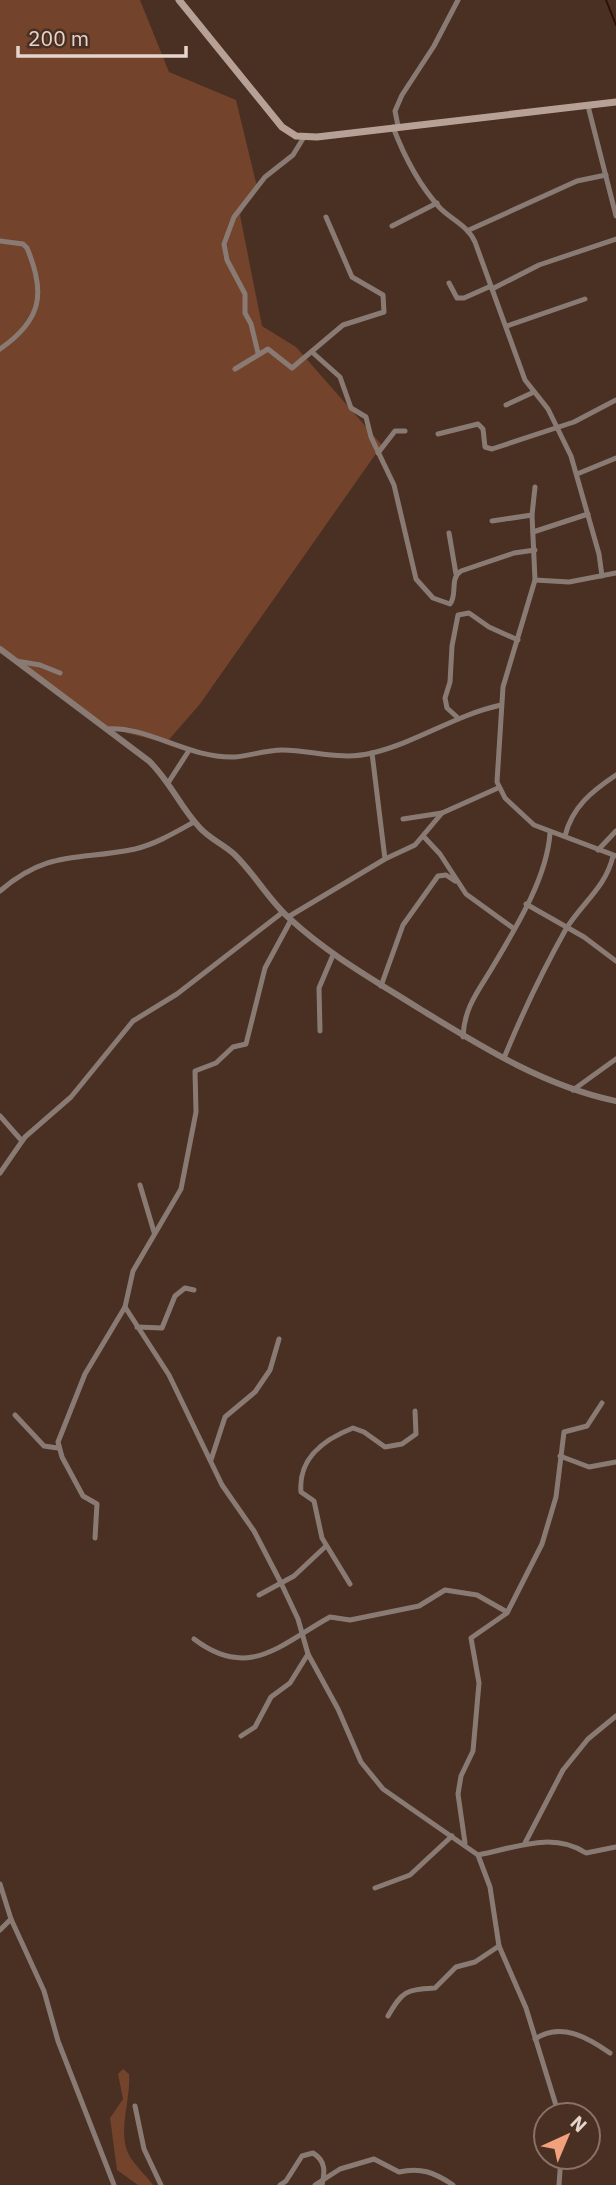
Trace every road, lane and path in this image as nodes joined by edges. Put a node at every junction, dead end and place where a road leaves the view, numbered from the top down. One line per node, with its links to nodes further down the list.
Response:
1 (179, 0): 6 (main road)
2 (458, 0): 5 (street)
3 (616, 102): 4 (main road)
4 (588, 106): 5 (main road); 7 (street)
5 (395, 127): 6 (main road); 8 (street)
6 (304, 137): 21 (street)
7 (606, 175): 9 (street); 12 (street)
8 (437, 203): 11 (street); 12 (street)
9 (616, 216)
10 (326, 217): 20 (street)
11 (392, 226)
12 (469, 230): 16 (street)
13 (616, 239): 16 (street)
14 (0, 241): 19 (street)
15 (449, 283): 16 (street)
16 (491, 287): 18 (street)
17 (585, 299): 18 (street)
18 (507, 326): 23 (street)
19 (0, 349)
20 (312, 352): 21 (street); 29 (street)
21 (258, 353): 22 (street)
22 (236, 369)
23 (534, 391): 25 (street); 26 (street)
24 (616, 400): 26 (street)
25 (506, 405)
26 (557, 426): 28 (street); 31 (street)
27 (405, 431): 29 (street)
28 (438, 434)
29 (378, 453): 40 (street)
30 (616, 458): 31 (street)
31 (577, 474): 33 (street)
32 (535, 487): 34 (street)
33 (587, 514): 36 (street); 41 (street)
34 (532, 515): 35 (street); 36 (street)
35 (492, 522)
36 (533, 532): 38 (street)
37 (449, 533): 40 (street)
38 (535, 550): 40 (street); 42 (street)
39 (616, 573): 41 (street)
40 (456, 574)
41 (602, 576): 42 (street)
42 (535, 580): 43 (street)
43 (518, 640): 47 (street); 48 (street)
44 (0, 649): 45 (street)
45 (16, 660): 46 (street); 49 (street)
46 (60, 673)
47 (501, 705): 48 (street); 54 (street)
48 (457, 717): 51 (street)
49 (106, 729): 50 (street); 53 (street)
50 (188, 752): 51 (street); 53 (street)
51 (372, 753): 64 (street)
52 (616, 775): 60 (street)
53 (168, 783): 57 (street)
54 (498, 788): 55 (street); 59 (street)
55 (442, 813): 56 (street); 61 (street)
56 (403, 819)
57 (194, 822): 66 (street); 68 (street)
58 (616, 831): 62 (street)
59 (550, 832): 60 (street); 67 (street)
60 (565, 836): 62 (street)
61 (425, 838): 64 (street); 65 (street)
62 (598, 850): 63 (street)
63 (614, 856): 69 (street)
64 (385, 859): 68 (street)
65 (455, 881): 70 (street); 73 (street)
66 (0, 891)
67 (526, 904): 69 (street); 70 (street)
68 (287, 917): 71 (street); 81 (street); 84 (street)
69 (568, 927): 72 (street); 76 (street)
70 (513, 928): 75 (street)
71 (333, 955): 73 (street); 74 (street)
72 (616, 961)
73 (381, 986): 75 (street)
74 (320, 1031)
75 (463, 1037): 76 (street)
76 (504, 1058): 78 (street)
77 (616, 1059): 78 (street)
78 (572, 1090): 79 (street)
79 (616, 1101)
80 (0, 1116): 81 (street)
81 (22, 1141): 82 (street)
82 (0, 1172)
83 (140, 1185): 84 (street)
84 (155, 1233): 86 (street)
85 (194, 1290): 87 (street)
86 (125, 1307): 87 (street); 92 (street)
87 (138, 1327): 94 (street)
88 (279, 1339): 94 (street)
89 (602, 1403): 93 (street)
90 (415, 1411): 97 (street)
91 (15, 1415): 92 (street)
92 (58, 1448): 96 (street)
93 (560, 1456): 95 (street); 101 (street)
94 (211, 1461): 98 (street)
95 (616, 1462)
96 (95, 1538)
97 (326, 1546): 98 (street); 99 (street)
98 (281, 1583): 100 (street); 102 (street)
99 (350, 1584)
100 (259, 1595)
101 (507, 1612): 102 (street); 108 (street)
102 (303, 1636): 103 (street); 104 (street)
103 (194, 1639)
104 (308, 1654): 106 (street); 107 (street)
105 (616, 1716): 109 (street)
106 (241, 1736)
107 (452, 1836): 108 (street); 113 (street)
108 (466, 1843): 111 (street)
109 (525, 1843): 110 (street); 111 (street)
110 (616, 1847)
111 (478, 1855): 116 (street)
112 (0, 1884): 114 (street)
113 (375, 1888)
114 (11, 1919): 115 (street); 123 (street)
115 (0, 1930)
116 (499, 1946): 117 (street); 118 (street)
117 (388, 2016)
118 (535, 2039): 119 (street); 120 (street)
119 (610, 2053)
120 (555, 2101)
121 (135, 2106): 124 (street)
122 (324, 2177): 125 (street); 126 (street); 127 (street); 128 (street)
123 (114, 2185)
124 (161, 2185)
125 (280, 2185)
126 (315, 2185)
127 (322, 2185)
128 (453, 2185)

